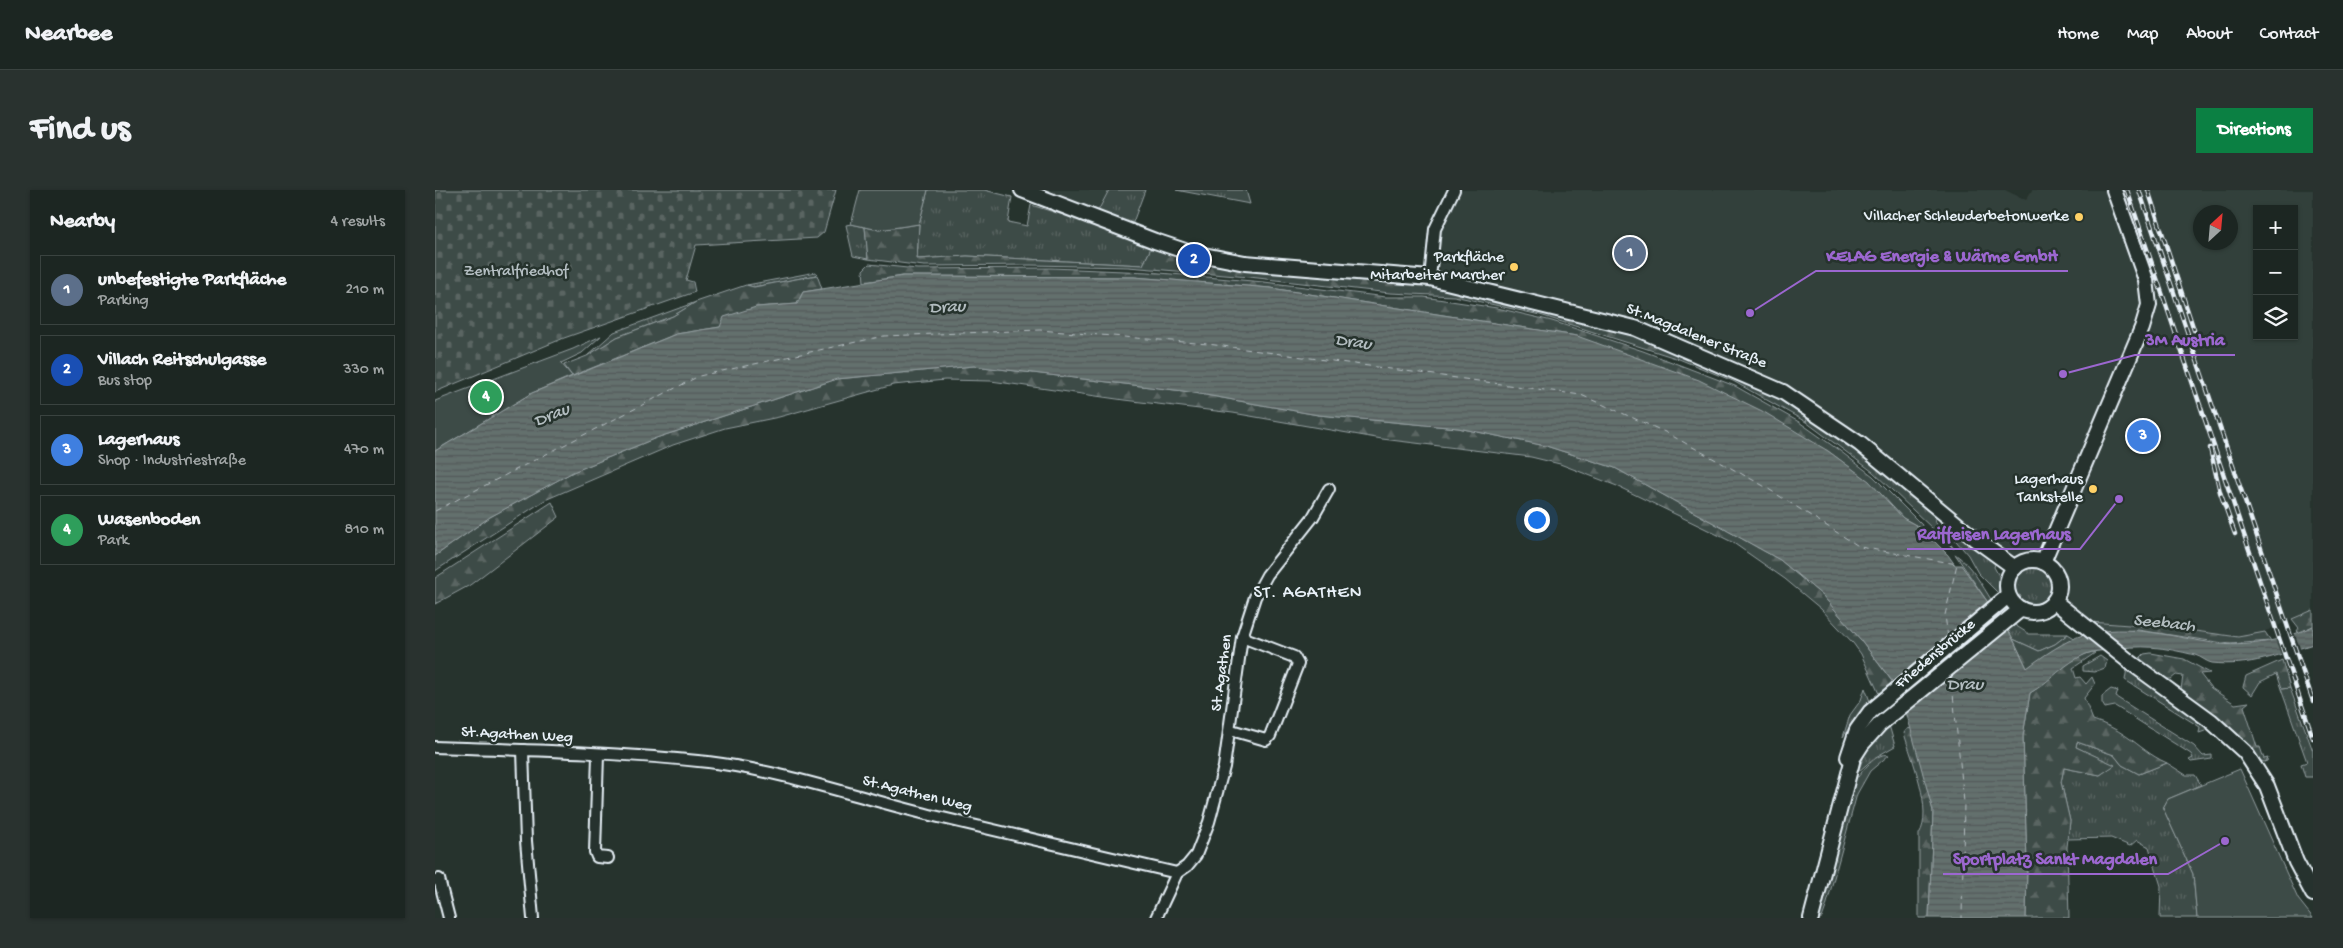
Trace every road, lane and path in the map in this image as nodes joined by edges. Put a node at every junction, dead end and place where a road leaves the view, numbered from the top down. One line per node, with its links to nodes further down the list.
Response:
1 (1022, 190): 4 (street, St.Magdalener Straße)
2 (1454, 190): 4 (street)
3 (2114, 190): 6 (street)
4 (1430, 278): 7 (street, St.Magdalener Straße)
5 (1329, 489): 11 (street, St.Agathen)
6 (2043, 562): 7 (street); 9 (street)
7 (2015, 568): 8 (street)
8 (2006, 598): 10 (street); 16 (street, Friedensbrücke)
9 (2054, 601): 10 (street); 20 (street)
10 (2018, 610): 16 (street, Friedensbrücke)
11 (1242, 637): 12 (street, St.Agathen); 12 (street)
12 (1231, 730): 18 (street, St.Agathen)
13 (435, 747): 14 (street, St.Agathen Weg)
14 (523, 750): 15 (street, St.Agathen Weg); 22 (street)
15 (598, 754): 17 (street); 18 (street, St.Agathen Weg)
16 (1840, 804): 24 (street)
17 (608, 858)
18 (1177, 873): 23 (street)
19 (435, 880): 21 (street)
20 (2313, 894)
21 (449, 918)
22 (533, 918)
23 (1156, 918)
24 (1811, 918)

